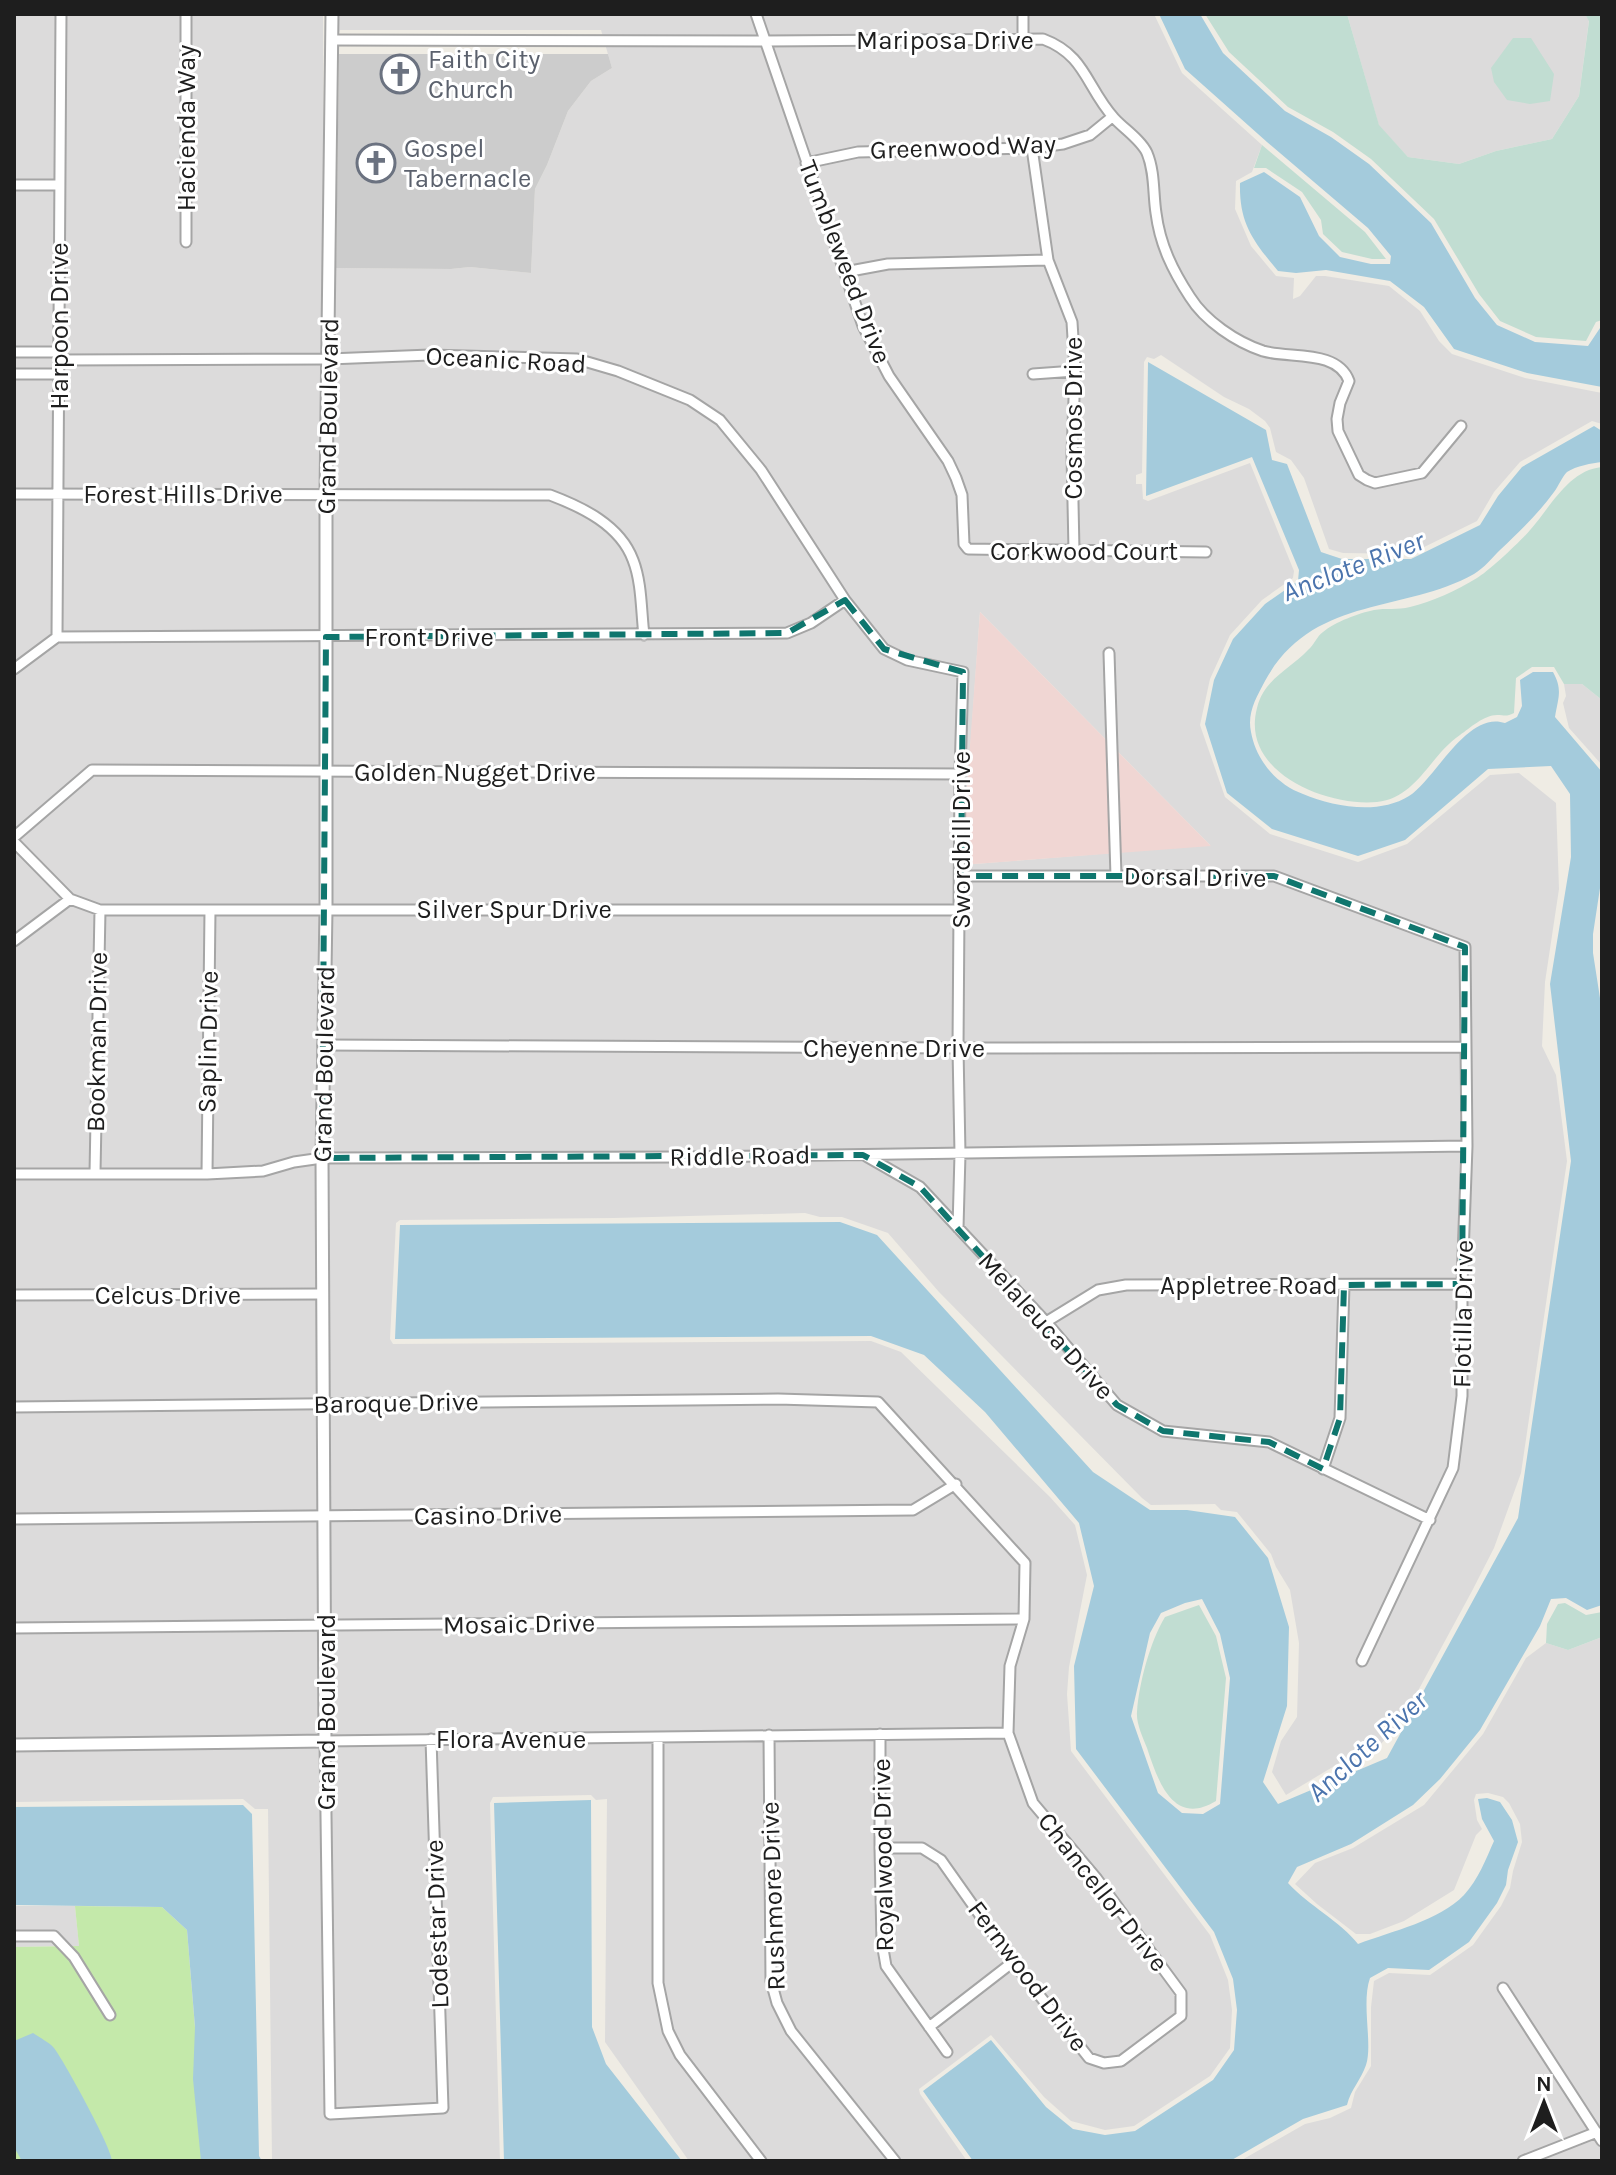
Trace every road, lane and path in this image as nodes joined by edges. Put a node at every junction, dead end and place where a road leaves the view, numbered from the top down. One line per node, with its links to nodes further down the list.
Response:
1 (61, 14): 13 (street, Harpoon Drive)
2 (186, 14): 14 (street, Hacienda Way)
3 (332, 14): 7 (street, Grand Boulevard)
4 (756, 14): 8 (street, Tumbleweed Drive)
5 (1023, 14): 6 (street)
6 (1023, 37): 8 (street, Mariposa Drive); 9 (street, Mariposa Drive)
7 (332, 40): 8 (street, Mariposa Drive); 19 (street, Grand Boulevard)
8 (765, 41): 11 (street, Tumbleweed Drive)
9 (1112, 117): 10 (street, Greenwood Way); 24 (street, Mariposa Drive)
10 (1032, 148): 11 (street, Greenwood Way); 15 (street, Cosmos Drive)
11 (806, 163): 16 (street, Tumbleweed Drive)
12 (14, 185): 13 (street)
13 (59, 185): 18 (street, Harpoon Drive)
14 (186, 242)
15 (1048, 260): 16 (street); 20 (street, Cosmos Drive)
16 (845, 272): 28 (street, Tumbleweed Drive)
17 (14, 352): 18 (street, Oceanic Road)
18 (60, 356): 19 (street, Oceanic Road); 22 (street, Harpoon Drive)
19 (329, 359): 26 (street, Grand Boulevard); 31 (street, Oceanic Road)
20 (1075, 371): 23 (street); 29 (street, Cosmos Drive)
21 (14, 374): 22 (street)
22 (60, 374): 27 (street, Harpoon Drive)
23 (1033, 374)
24 (1461, 426)
25 (14, 494): 27 (street, Forest Hills Drive)
26 (326, 494): 27 (street, Forest Hills Drive); 32 (street, Forest Hills Drive); 34 (street, Grand Boulevard)
27 (58, 495): 33 (street, Harpoon Drive)
28 (964, 544): 29 (street, Corkwood Court)
29 (1074, 551): 30 (street, Corkwood Court)
30 (1206, 552)
31 (845, 600): 32 (street, Front Drive); 38 (street, Swordbill Drive)
32 (644, 635): 34 (street, Front Drive)
33 (57, 637): 34 (street, Front Drive); 36 (street)
34 (326, 637): 37 (street, Grand Boulevard)
35 (1109, 653): 41 (street)
36 (14, 669)
37 (327, 771): 38 (street, Golden Nugget Drive); 39 (street, Golden Nugget Drive); 43 (street, Grand Boulevard)
38 (960, 774): 40 (street, Swordbill Drive)
39 (14, 840): 42 (street)
40 (961, 876): 41 (street, Dorsal Drive); 46 (street, Swordbill Drive)
41 (1116, 876): 48 (street, Dorsal Drive)
42 (70, 899): 44 (street, Silver Spur Drive); 47 (street)
43 (326, 909): 45 (street, Silver Spur Drive); 46 (street, Silver Spur Drive); 49 (street, Grand Boulevard)
44 (100, 910): 45 (street, Silver Spur Drive); 56 (street, Bookman Drive)
45 (210, 910): 58 (street, Saplin Drive)
46 (961, 910): 51 (street, Swordbill Drive)
47 (14, 941)
48 (1465, 947): 50 (street, Flotilla Drive)
49 (323, 1045): 51 (street, Cheyenne Drive); 55 (street, Grand Boulevard)
50 (1465, 1047): 51 (street, Cheyenne Drive); 52 (street, Flotilla Drive)
51 (958, 1048): 53 (street, Swordbill Drive)
52 (1467, 1146): 53 (street, Riddle Road); 60 (street, Flotilla Drive)
53 (960, 1154): 54 (street, Riddle Road); 59 (street, Swordbill Drive)
54 (863, 1155): 55 (street, Riddle Road); 59 (street, Melaleuca Drive)
55 (322, 1158): 58 (street, Riddle Road); 62 (street, Grand Boulevard)
56 (95, 1173): 57 (street, Riddle Road); 58 (street, Riddle Road)
57 (14, 1174)
58 (207, 1174)
59 (958, 1228): 64 (street, Melaleuca Drive)
60 (1462, 1284): 61 (street, Appletree Road); 72 (street, Flotilla Drive)
61 (1344, 1285): 64 (street, Appletree Road); 68 (street)
62 (322, 1294): 63 (street, Celcus Drive); 66 (street, Grand Boulevard)
63 (14, 1295)
64 (1046, 1322): 68 (street, Melaleuca Drive)
65 (778, 1399): 66 (street, Baroque Drive); 69 (street, Chancellor Drive)
66 (322, 1404): 67 (street, Baroque Drive); 70 (street, Grand Boulevard)
67 (14, 1407)
68 (1323, 1469): 72 (street, Melaleuca Drive)
69 (956, 1484): 70 (street, Casino Drive); 73 (street, Chancellor Drive)
70 (325, 1517): 71 (street, Casino Drive); 74 (street, Grand Boulevard)
71 (14, 1519)
72 (1430, 1520): 76 (street, Flotilla Drive)
73 (1024, 1619): 74 (street, Mosaic Drive); 77 (street, Chancellor Drive)
74 (326, 1626): 75 (street, Mosaic Drive); 82 (street, Grand Boulevard)
75 (14, 1628)
76 (1362, 1661)
77 (1008, 1733): 78 (street, Flora Avenue); 89 (street, Chancellor Drive)
78 (880, 1734): 79 (street, Flora Avenue); 84 (street, Royalwood Drive)
79 (769, 1735): 80 (street, Flora Avenue); 95 (street, Rushmore Drive)
80 (658, 1738): 81 (street, Flora Avenue); 94 (street)
81 (431, 1739): 82 (street, Flora Avenue); 92 (street, Lodestar Drive)
82 (325, 1741): 83 (street, Flora Avenue); 92 (street, Grand Boulevard)
83 (14, 1745)
84 (880, 1848): 86 (street, Fernwood Drive); 90 (street, Royalwood Drive)
85 (14, 1936): 88 (street)
86 (1013, 1962): 89 (street, Fernwood Drive); 90 (street)
87 (1503, 1988): 93 (street)
88 (110, 2015)
89 (1181, 2016)
90 (929, 2027): 91 (street, Royalwood Drive)
91 (947, 2052)
92 (330, 2114)
93 (1599, 2136): 96 (street)
94 (761, 2161)
95 (895, 2161)
96 (1523, 2161)

